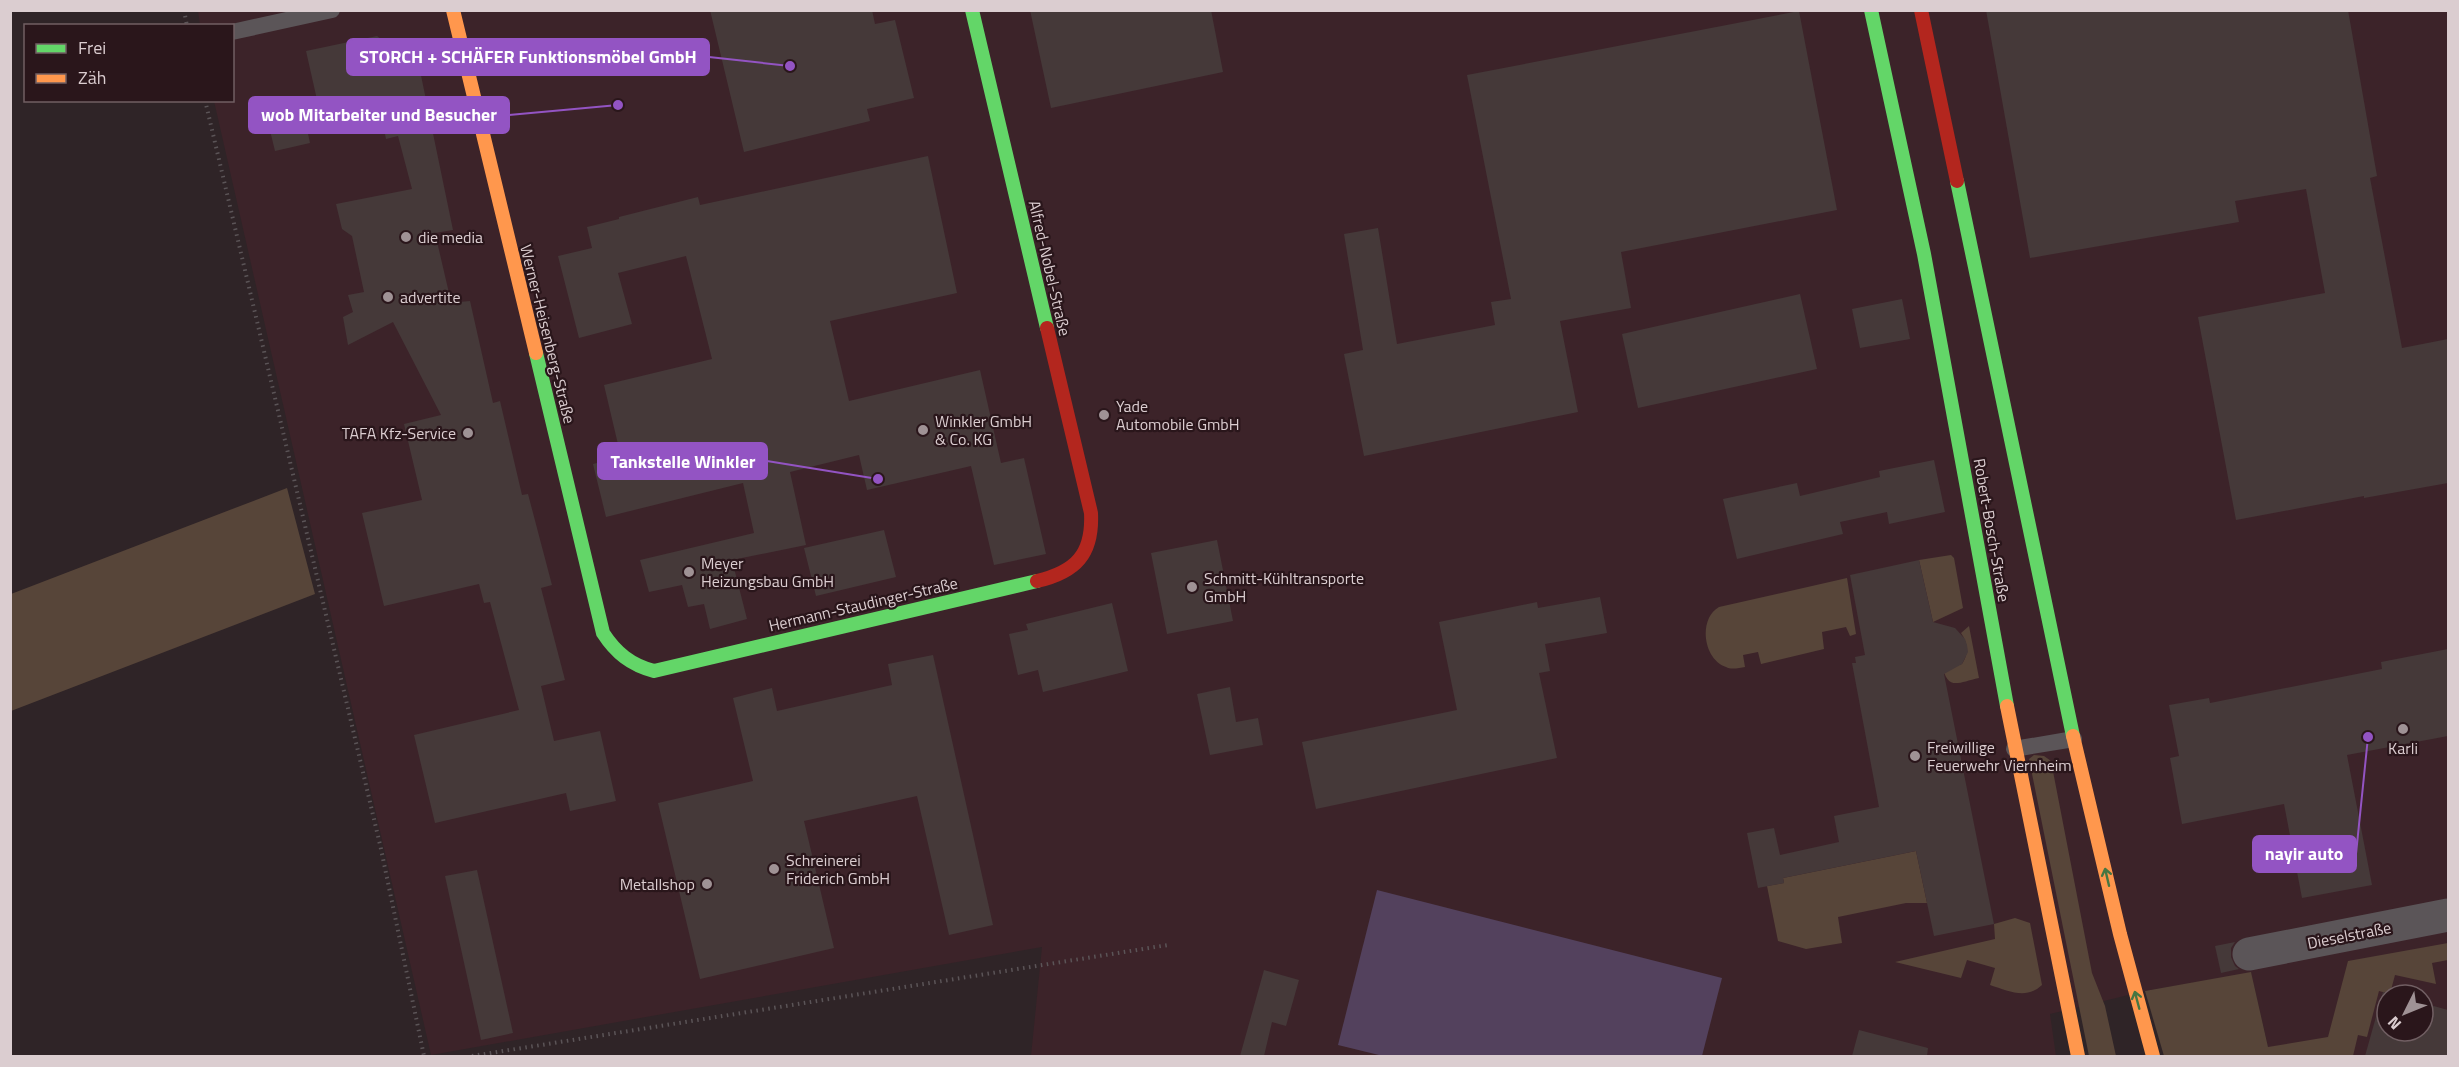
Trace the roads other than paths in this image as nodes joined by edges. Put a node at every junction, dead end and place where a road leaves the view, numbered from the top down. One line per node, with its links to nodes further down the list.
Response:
1 (332, 10): 6 (lane)
2 (453, 10): 8 (street, Werner-Heisenberg-Straße)
3 (972, 10): 7 (street, Alfred-Nobel-Straße)
4 (1871, 10): 10 (street, Robert-Bosch-Straße)
5 (1921, 10): 9 (street)
6 (234, 32)
7 (1093, 533): 8 (street, Hermann-Staudinger-Straße)
8 (622, 659)
9 (2074, 738): 10 (lane); 11 (street); 15 (street, one-way to 9)
10 (2014, 749): 14 (street, Robert-Bosch-Straße)
11 (2092, 874)
12 (2448, 915): 13 (street, Dieselstraße)
13 (2249, 954)
14 (2078, 1056)
15 (2153, 1056)

